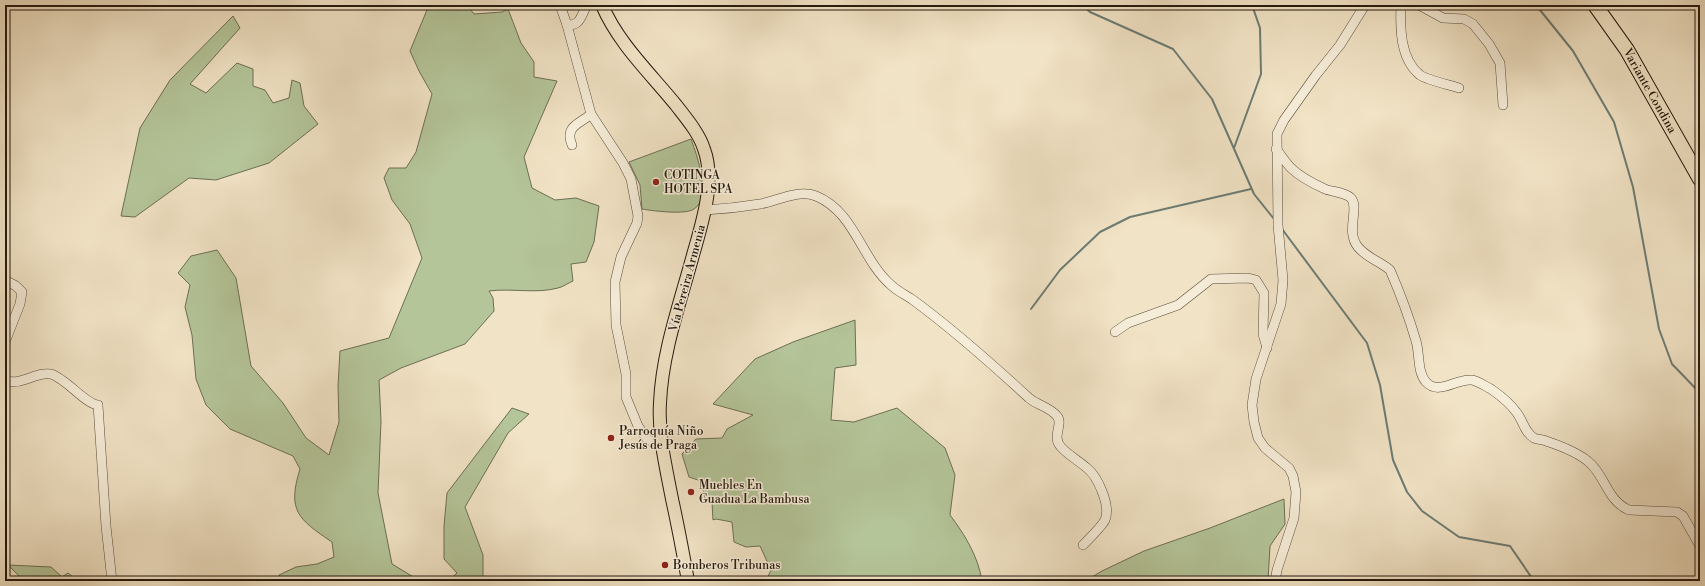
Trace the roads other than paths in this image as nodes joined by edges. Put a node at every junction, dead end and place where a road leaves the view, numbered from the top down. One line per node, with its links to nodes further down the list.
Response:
1 (560, 5): 8 (street)
2 (587, 5): 8 (street)
3 (602, 5): 15 (main road, Vía Pereira Armenia)
4 (1365, 5): 13 (street)
5 (1401, 5): 9 (street)
6 (1419, 5): 10 (street)
7 (1595, 5): 14 (highway, Variante Condina)
8 (567, 25): 11 (street)
9 (1459, 88)
10 (1503, 105)
11 (591, 114): 12 (street); 21 (street)
12 (572, 145)
13 (1276, 149): 19 (street); 23 (street)
14 (1700, 179)
15 (705, 210): 21 (main road, Vía Pereira Armenia); 22 (street)
16 (5, 280): 18 (street)
17 (1115, 332): 19 (street)
18 (5, 342)
19 (1267, 348): 26 (street)
20 (5, 380): 24 (street)
21 (662, 446): 25 (main road, Vía Pereira Armenia)
22 (1083, 545)
23 (1700, 546)
24 (112, 581)
25 (688, 581)
26 (1276, 581)

